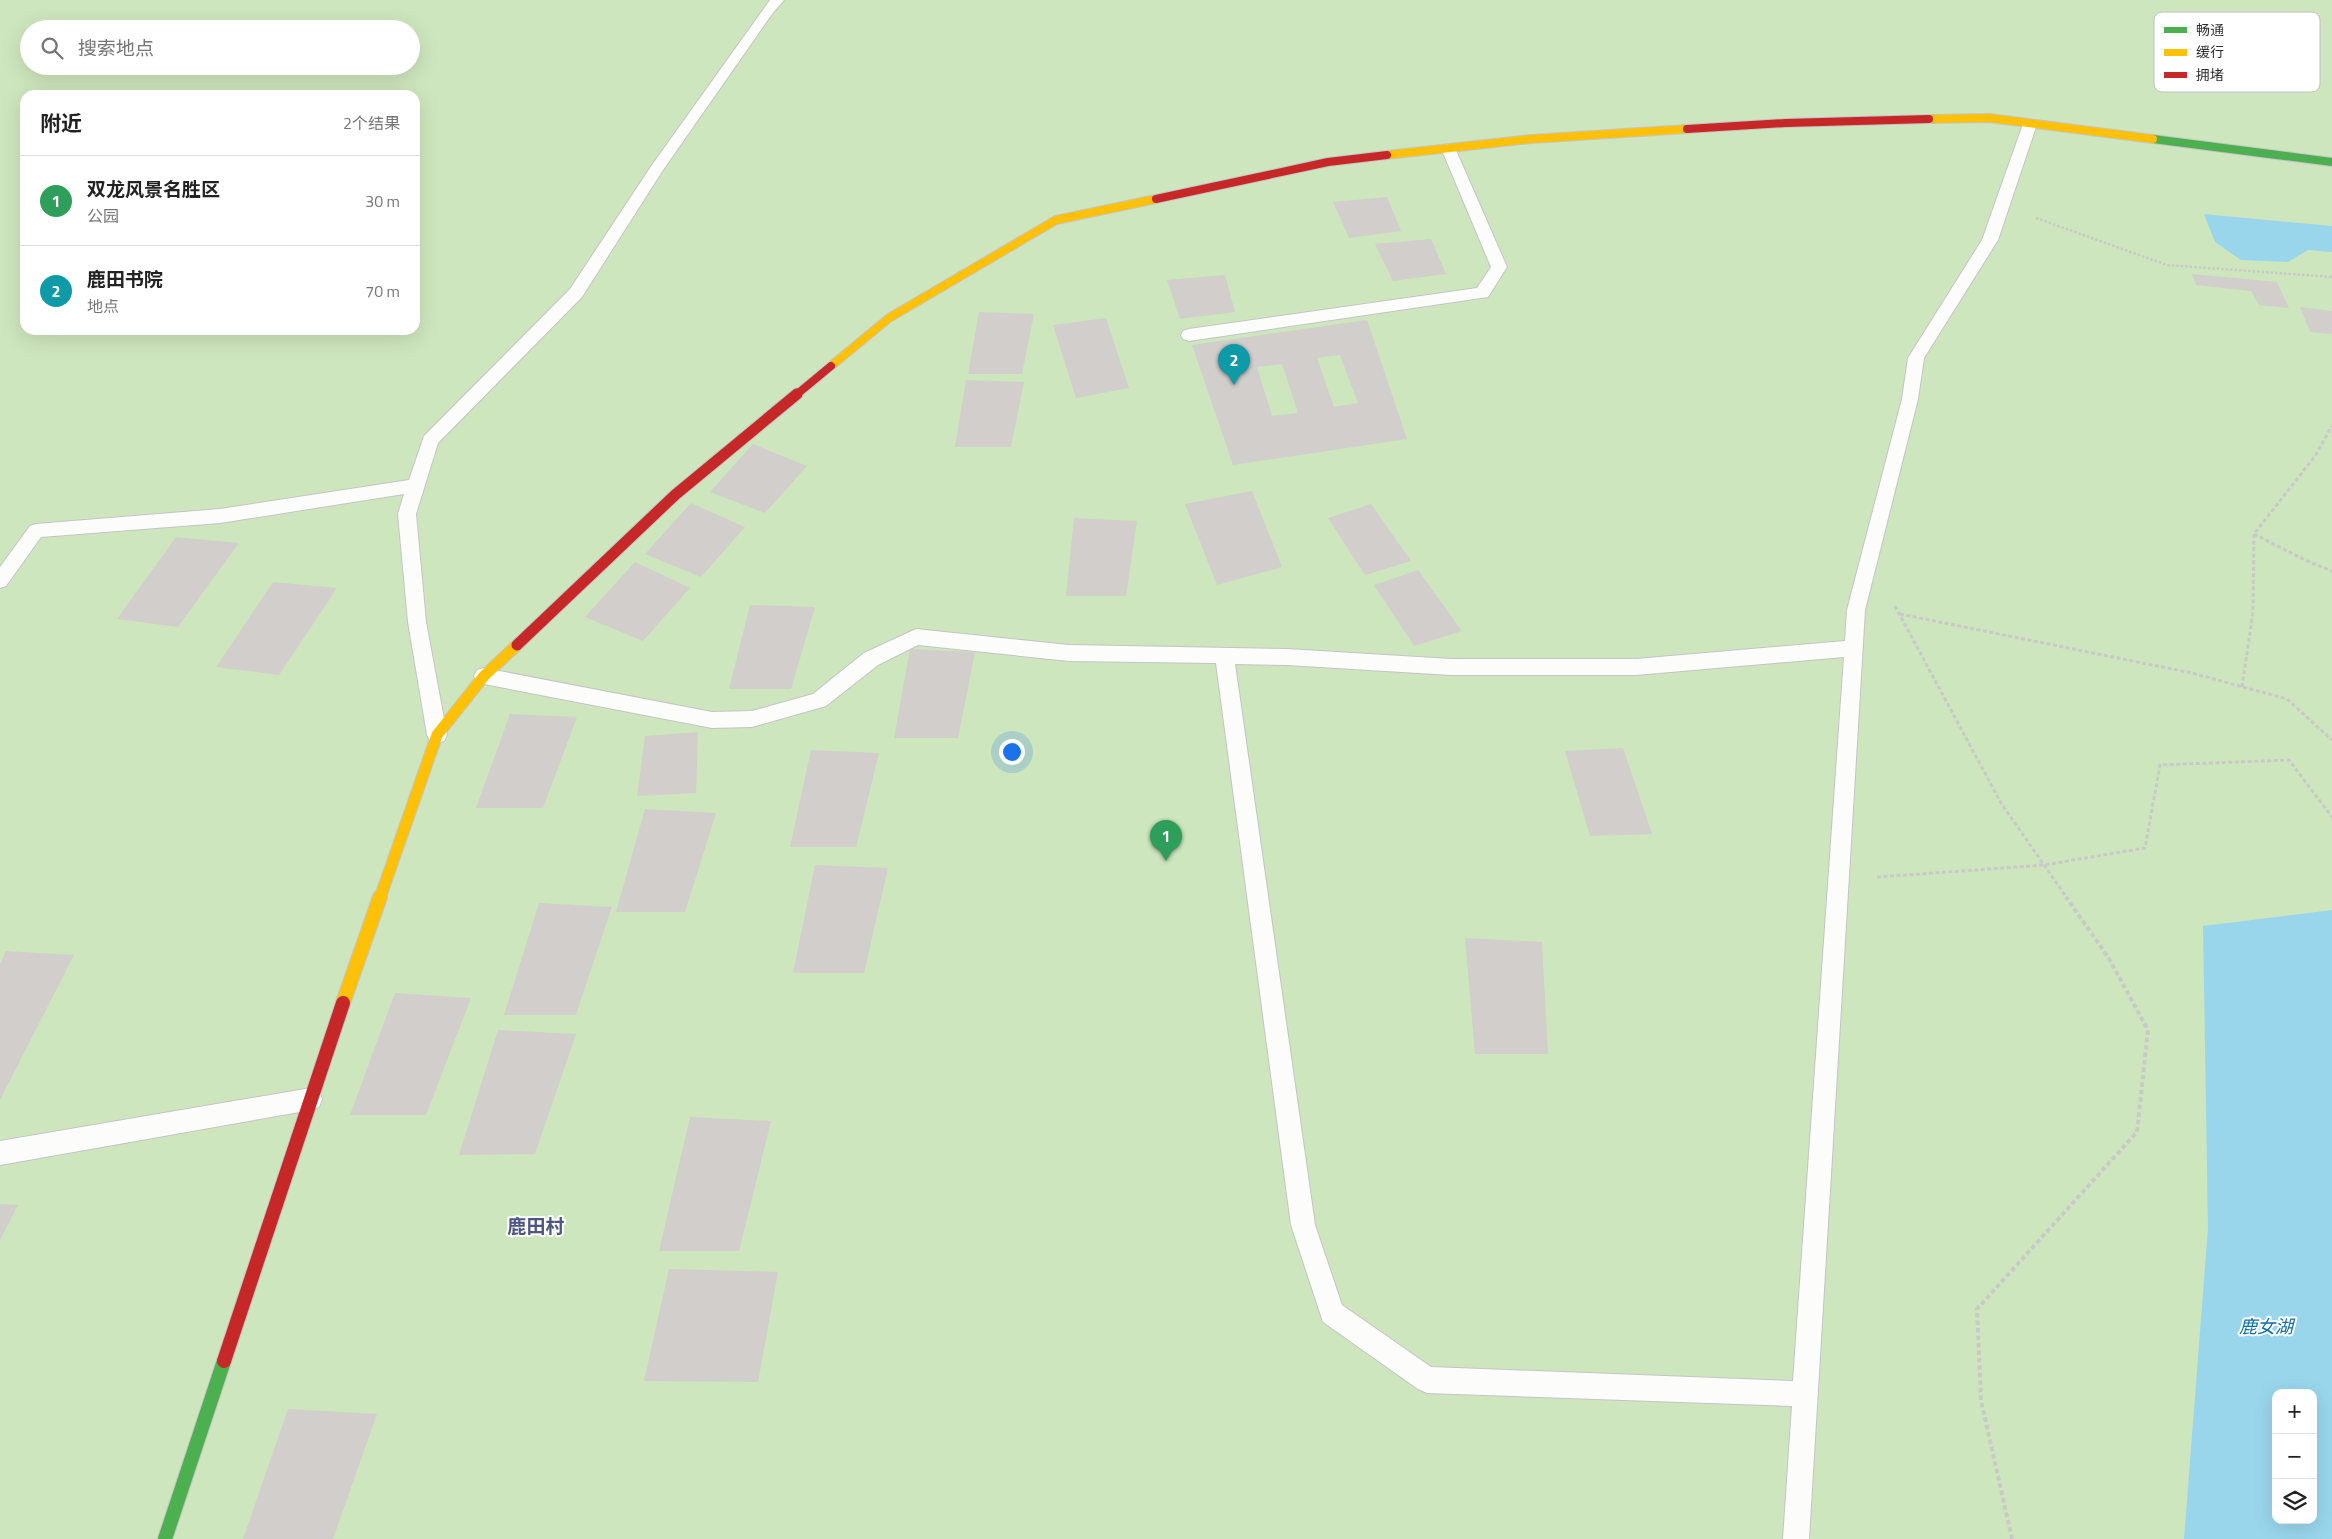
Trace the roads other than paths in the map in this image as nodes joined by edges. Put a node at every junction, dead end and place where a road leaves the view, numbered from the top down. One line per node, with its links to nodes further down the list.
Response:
1 (777, 0): 6 (lane)
2 (2030, 124): 3 (street); 4 (street); 8 (lane)
3 (1448, 148): 5 (lane); 10 (street)
4 (2332, 162)
5 (1189, 334)
6 (415, 486): 7 (lane); 11 (lane)
7 (0, 581)
8 (1853, 648): 9 (lane); 14 (lane)
9 (1224, 656): 10 (lane); 14 (lane)
10 (484, 676): 11 (street)
11 (437, 735): 12 (street)
12 (310, 1099): 13 (lane); 15 (street)
13 (0, 1153)
14 (1804, 1394): 16 (lane)
15 (165, 1539)
16 (1796, 1539)

